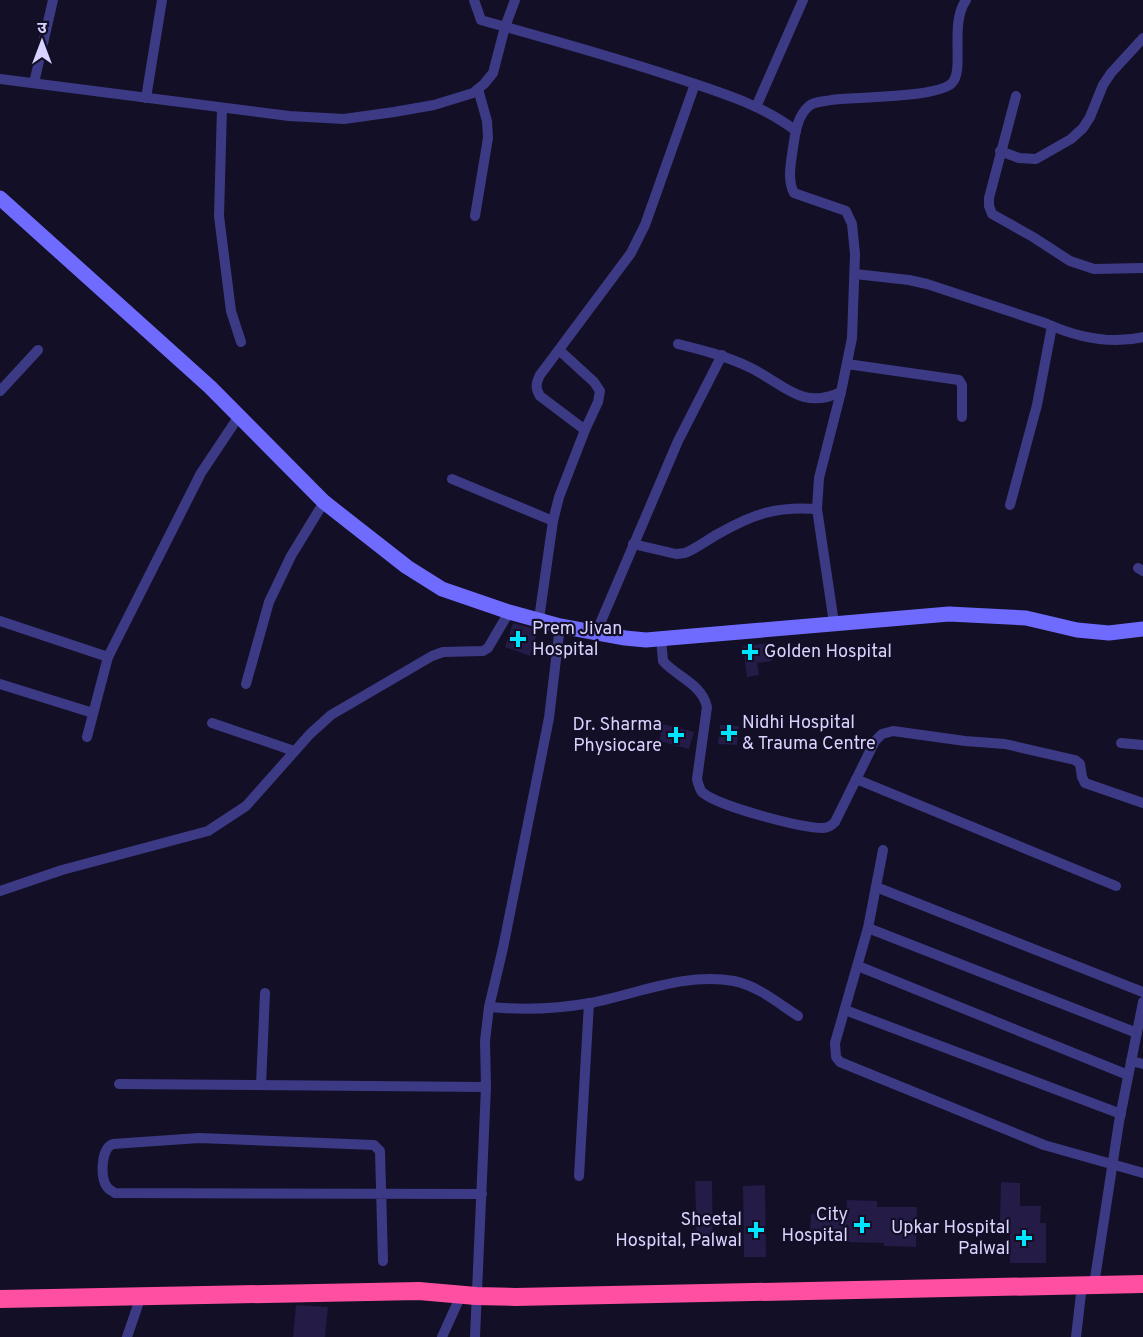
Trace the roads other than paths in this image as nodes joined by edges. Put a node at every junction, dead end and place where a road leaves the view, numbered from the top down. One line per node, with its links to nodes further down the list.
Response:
1 (53, 0): 10 (street)
2 (162, 0): 14 (street)
3 (474, 0): 7 (street)
4 (515, 0): 7 (street)
5 (803, 0): 15 (street)
6 (966, 0): 17 (street)
7 (505, 27): 11 (street); 12 (street)
8 (1143, 38): 18 (street)
9 (0, 79): 10 (street)
10 (34, 83): 14 (street)
11 (695, 84): 15 (street); 28 (street)
12 (478, 89): 16 (street); 20 (street)
13 (1016, 96): 18 (street)
14 (146, 98): 16 (street)
15 (756, 107): 17 (street)
16 (222, 108): 25 (street)
17 (796, 131): 22 (street)
18 (1000, 152): 21 (street)
19 (0, 198): 33 (main road)
20 (475, 216)
21 (1143, 268)
22 (855, 274): 23 (street); 30 (street)
23 (1052, 326): 24 (street); 38 (street)
24 (1143, 337)
25 (241, 342)
26 (678, 344): 29 (street)
27 (38, 350): 31 (street)
28 (559, 350): 35 (street); 35 (street)
29 (722, 355): 32 (street); 41 (street)
30 (847, 364): 32 (street); 34 (street)
31 (0, 391)
32 (842, 392): 39 (street)
33 (238, 416): 37 (main road); 50 (street)
34 (962, 417)
35 (585, 430): 40 (street)
36 (452, 479): 40 (street)
37 (324, 502): 42 (main road); 52 (street)
38 (1010, 505)
39 (817, 509): 41 (street); 45 (street)
40 (553, 521): 43 (street)
41 (633, 544): 48 (street)
42 (509, 612): 43 (main road); 58 (street)
43 (540, 619): 46 (main road)
44 (0, 621): 50 (street)
45 (834, 623): 47 (main road); 49 (main road)
46 (560, 626): 48 (main road); 71 (street)
47 (1143, 629)
48 (596, 633): 49 (main road)
49 (661, 639): 59 (street)
50 (108, 657): 53 (street)
51 (0, 684): 53 (street)
52 (246, 684)
53 (93, 713): 55 (street)
54 (212, 723): 58 (street)
55 (87, 737)
56 (1121, 743): 57 (street)
57 (1143, 745)
58 (294, 751): 64 (street)
59 (856, 779): 60 (street); 62 (street)
60 (1143, 803)
61 (883, 850): 63 (street)
62 (1116, 886)
63 (876, 887): 65 (street); 67 (street)
64 (0, 891)
65 (868, 928): 66 (street); 74 (street)
66 (858, 966): 72 (street); 77 (street)
67 (1143, 992)
68 (265, 993): 79 (street)
69 (1143, 1002): 74 (street)
70 (590, 1003): 71 (street); 73 (street); 84 (street)
71 (489, 1007): 80 (street)
72 (845, 1010): 81 (street); 82 (street)
73 (798, 1016)
74 (1137, 1033): 75 (street)
75 (1131, 1061): 76 (street); 77 (street)
76 (1143, 1064)
77 (1128, 1075): 81 (street)
78 (119, 1084): 79 (street)
79 (261, 1085): 80 (street)
80 (486, 1087): 86 (street)
81 (1121, 1114): 82 (street)
82 (1113, 1166): 83 (street); 89 (street)
83 (1143, 1173)
84 (579, 1176)
85 (382, 1193): 85 (street); 86 (street); 87 (street)
86 (482, 1194): 91 (street)
87 (383, 1261)
88 (1143, 1284): 89 (highway)
89 (1088, 1285): 91 (highway); 96 (street)
90 (141, 1296): 91 (highway); 92 (highway); 93 (street)
91 (468, 1296): 94 (street); 95 (street)
92 (0, 1299)
93 (127, 1337)
94 (442, 1337)
95 (475, 1337)
96 (1076, 1337)

